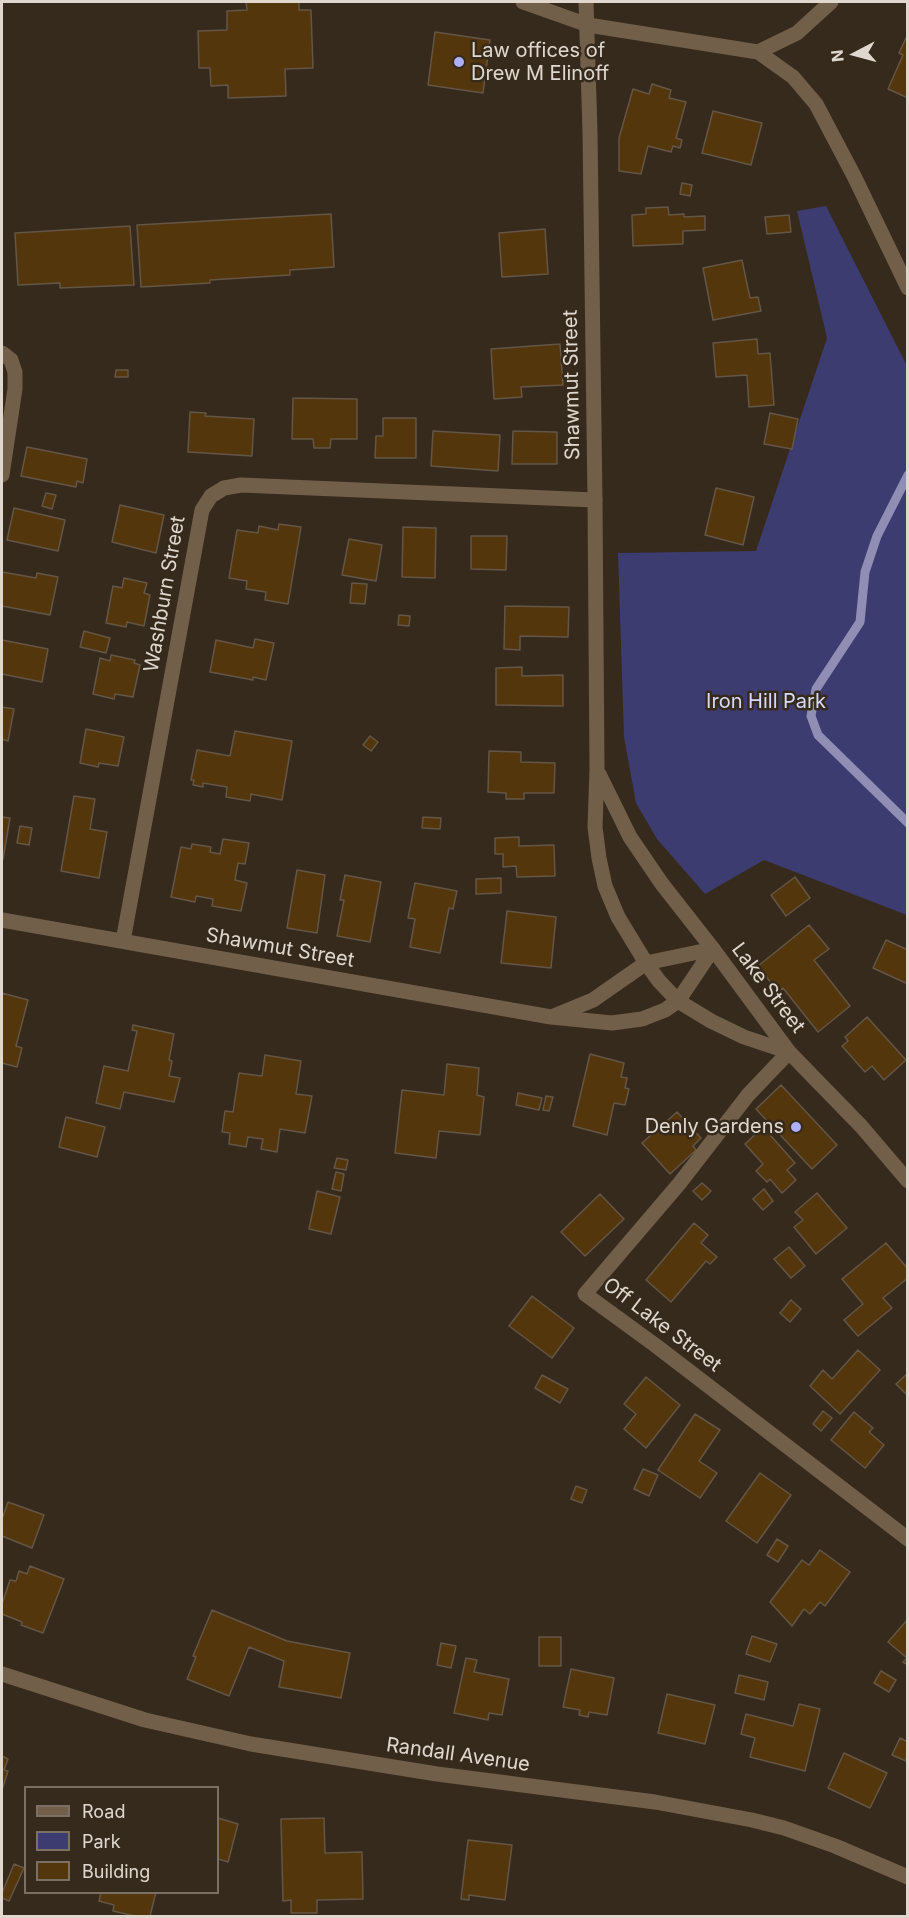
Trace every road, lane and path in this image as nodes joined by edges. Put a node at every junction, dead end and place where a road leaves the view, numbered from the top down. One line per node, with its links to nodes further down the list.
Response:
1 (523, 2): 4 (street)
2 (586, 2): 4 (street, Shawmut Street)
3 (831, 2): 5 (street)
4 (588, 25): 5 (street); 9 (street, Shawmut Street)
5 (758, 52): 6 (street)
6 (908, 288)
7 (6, 356): 8 (street)
8 (2, 475)
9 (595, 500): 10 (street, Shawmut Street); 12 (street, Washburn Street)
10 (597, 769): 13 (street, Shawmut Street); 14 (street, Shawmut Street)
11 (2, 920): 12 (street, Shawmut Street)
12 (123, 941): 17 (street, Shawmut Street)
13 (713, 949): 14 (street); 16 (street, Shawmut Street); 18 (street, Lake Street)
14 (646, 963): 15 (street, Shawmut Street); 17 (street)
15 (659, 981): 16 (street, Lake Street)
16 (678, 1001): 17 (street, Shawmut Street); 18 (street, Lake Street)
17 (551, 1017)
18 (789, 1052): 19 (street, Lake Street); 20 (street, Off Lake Street)
19 (908, 1181)
20 (908, 1539)
21 (2, 1674): 22 (street, Randall Avenue)
22 (908, 1877)

